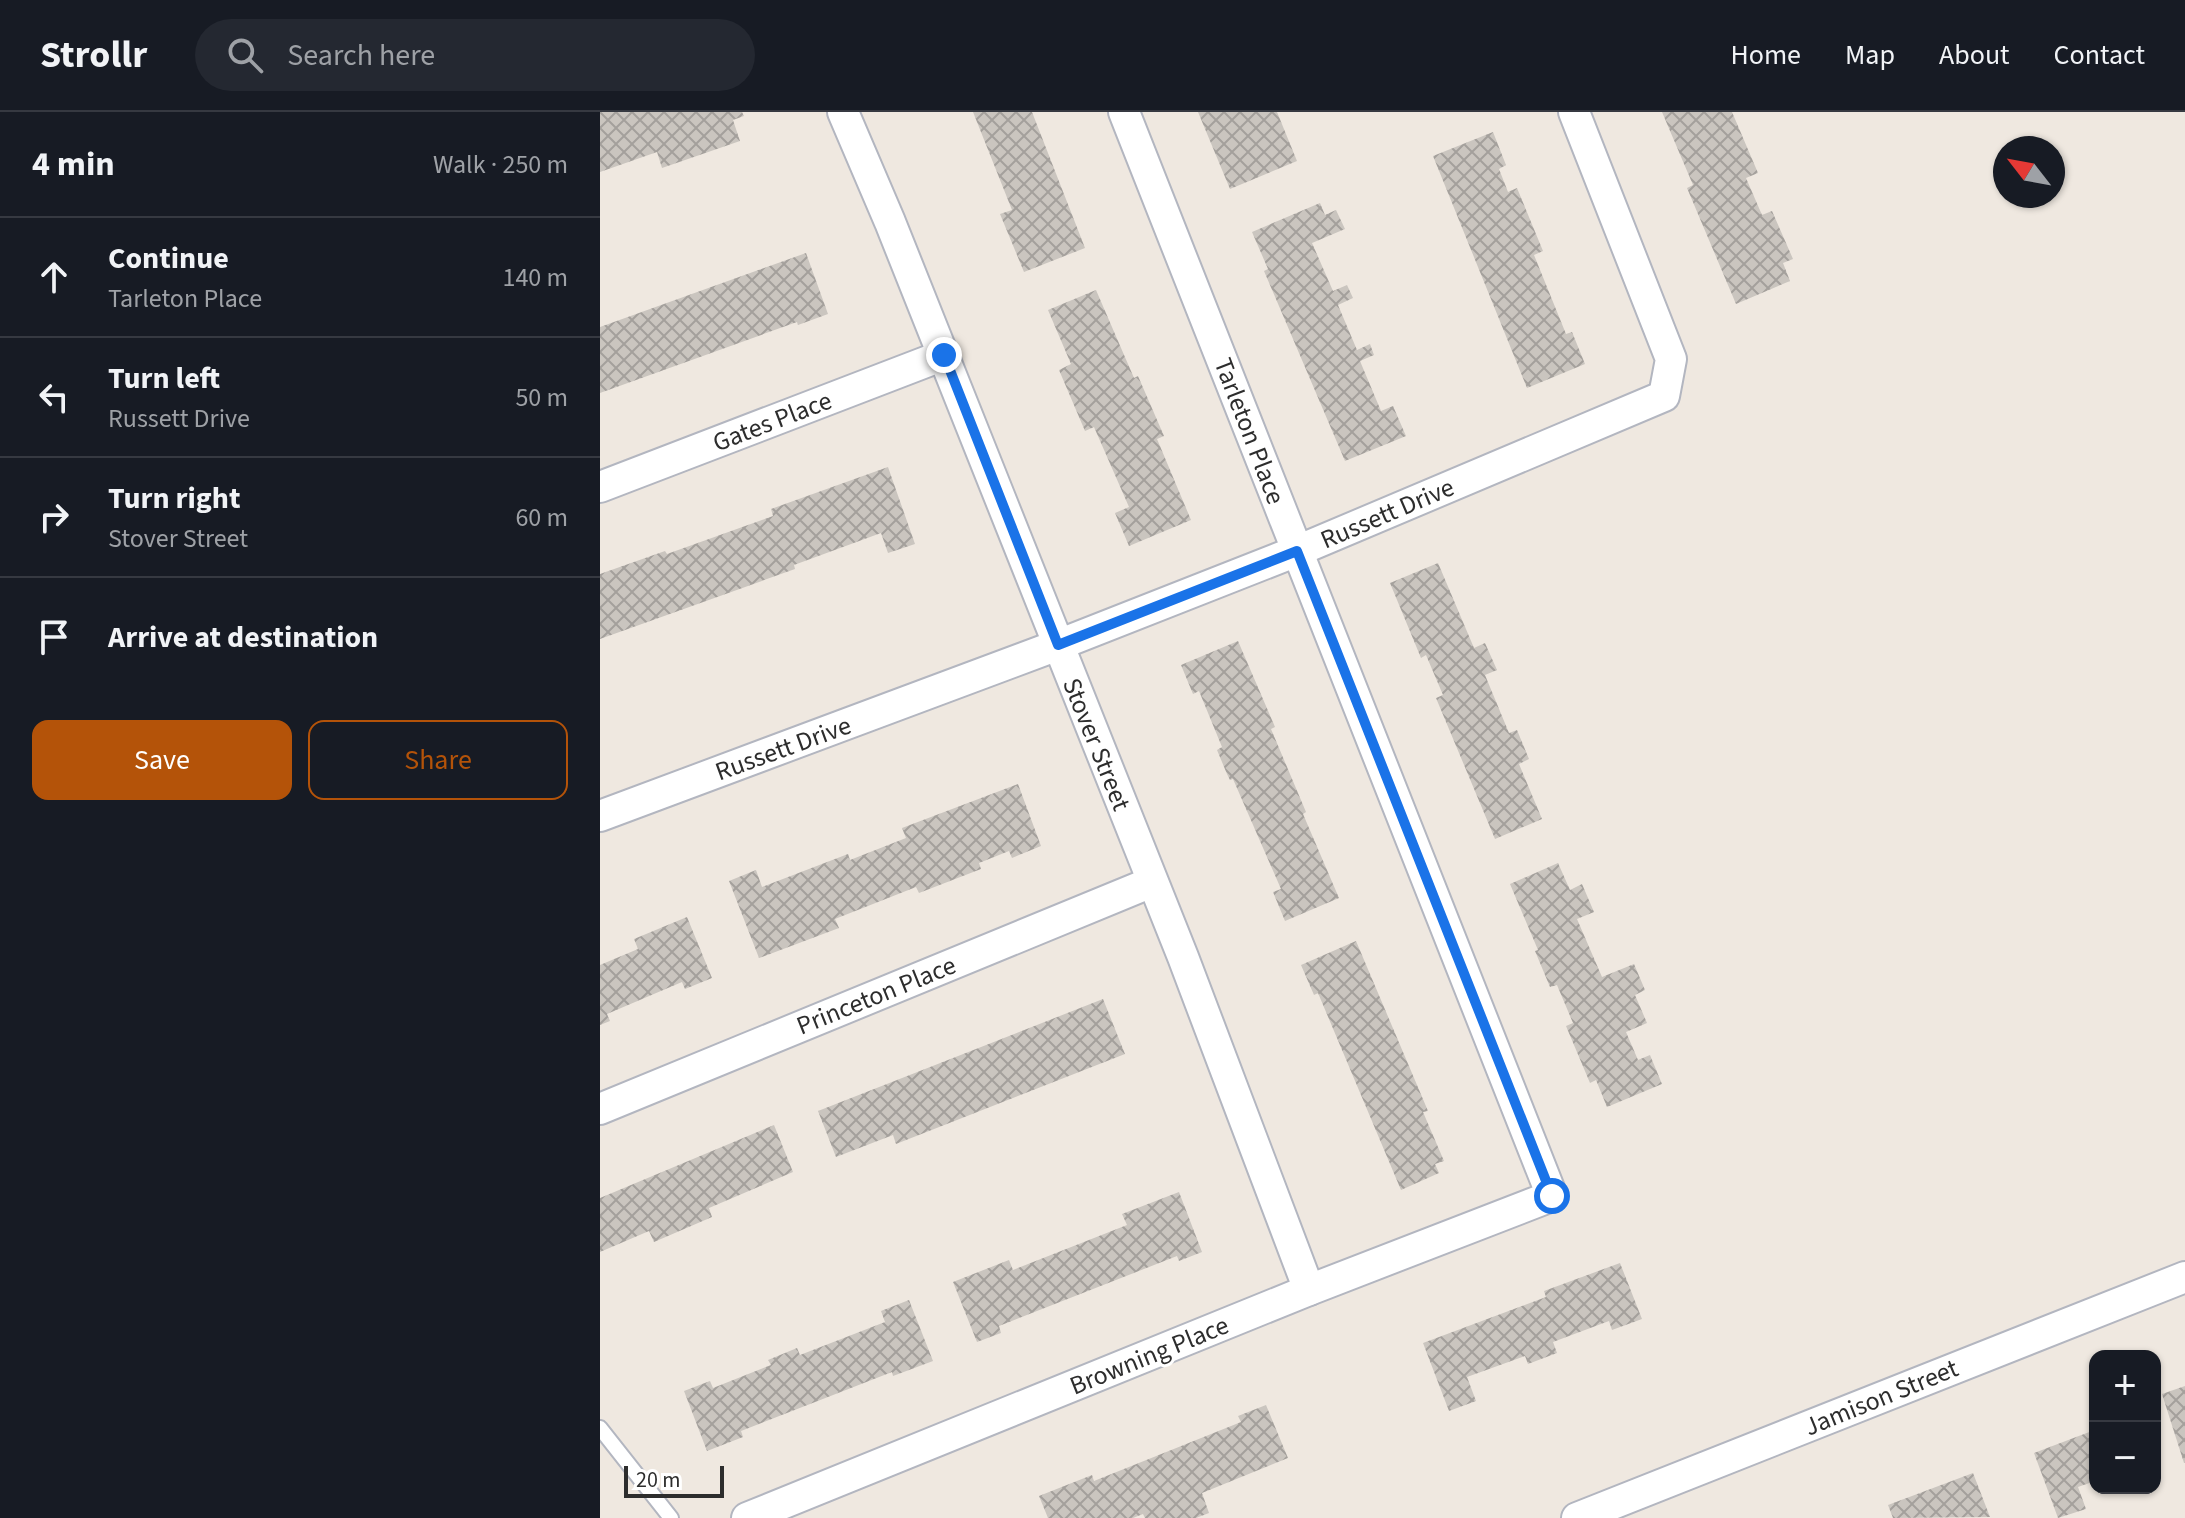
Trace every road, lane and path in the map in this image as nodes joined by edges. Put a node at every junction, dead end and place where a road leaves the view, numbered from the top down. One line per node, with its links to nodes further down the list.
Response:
1 (843, 112): 4 (street, Stover Street)
2 (1124, 112): 6 (street, Tarleton Place)
3 (1574, 112): 6 (street, Russett Drive)
4 (944, 355): 5 (street, Gates Place); 7 (street, Stover Street)
5 (600, 487)
6 (1297, 551): 7 (street, Russett Drive); 11 (street, Tarleton Place)
7 (1058, 645): 8 (street, Russett Drive); 9 (street, Stover Street)
8 (600, 816)
9 (1152, 882): 10 (street, Princeton Place); 13 (street, Stover Street)
10 (600, 1109)
11 (1552, 1196): 13 (street, Browning Place)
12 (2185, 1277): 17 (street, Jamison Street)
13 (1309, 1290): 16 (street, Browning Place)
14 (600, 1428): 15 (lane)
15 (671, 1518)
16 (747, 1518)
17 (1577, 1518)

